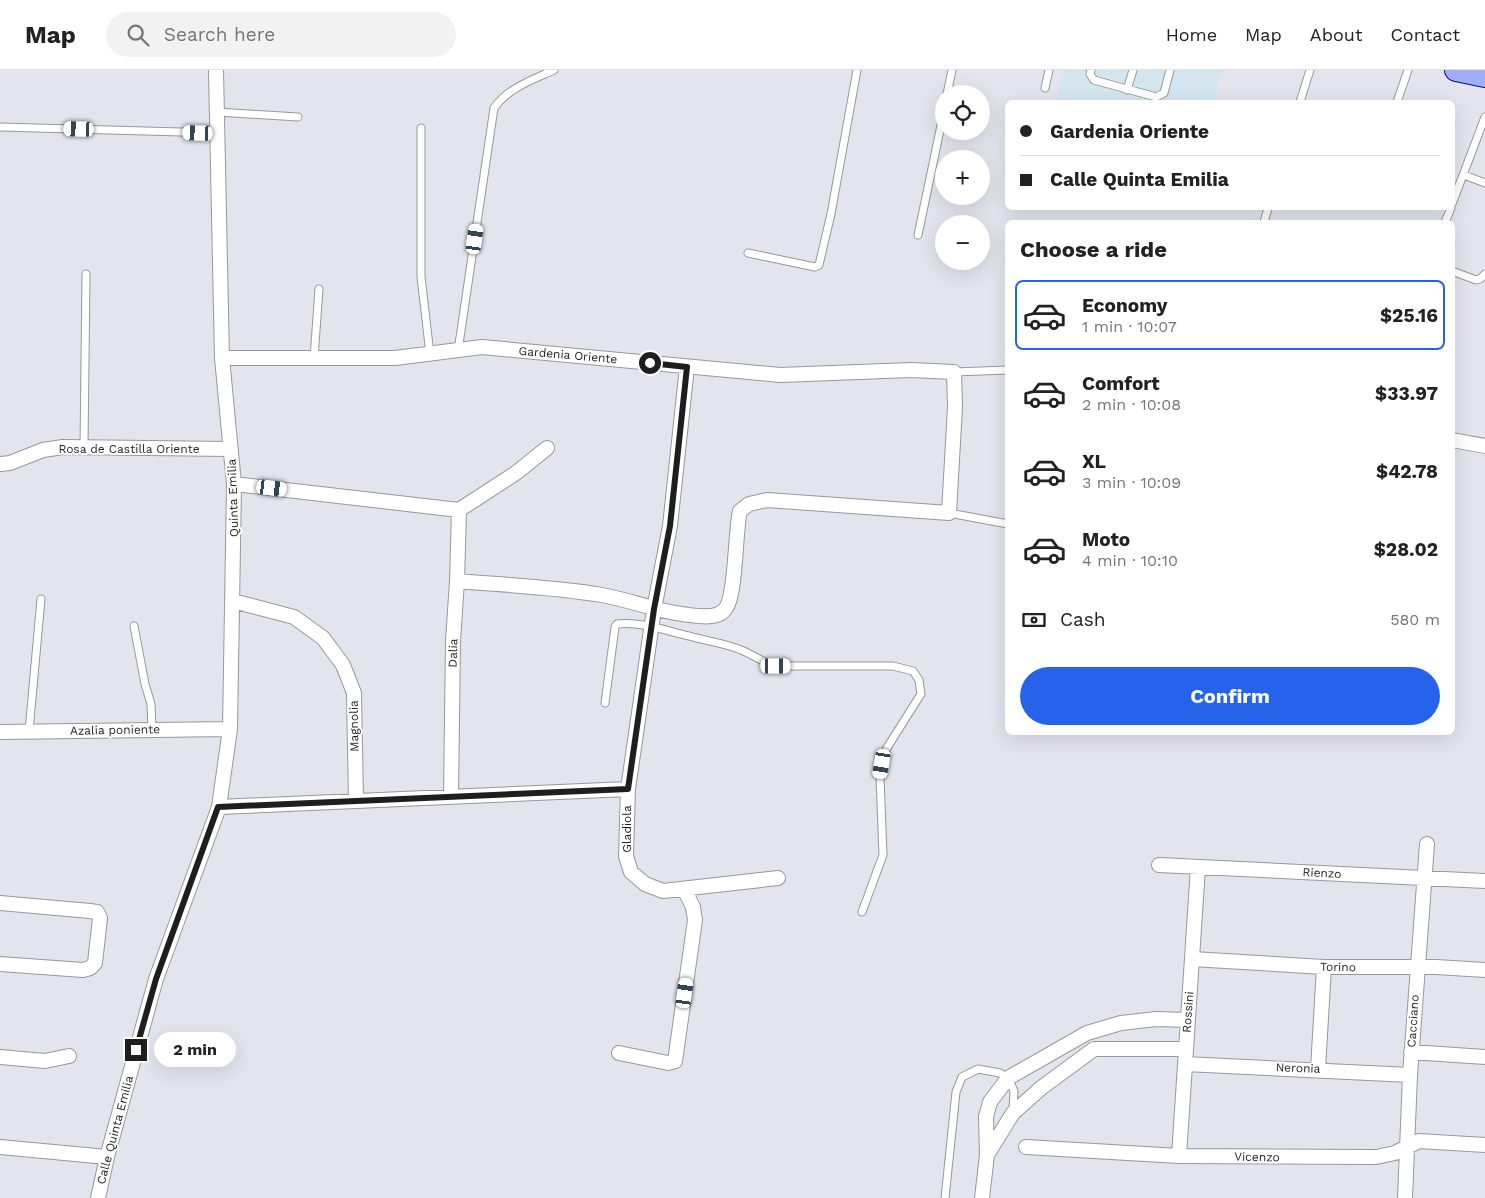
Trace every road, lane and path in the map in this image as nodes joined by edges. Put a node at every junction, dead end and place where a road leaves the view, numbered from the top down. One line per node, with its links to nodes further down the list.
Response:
1 (216, 70): 18 (street, Quinta Emilia)
2 (554, 70): 34 (lane)
3 (857, 70): 29 (lane)
4 (952, 70): 13 (lane)
5 (1049, 70): 14 (lane)
6 (1090, 70): 15 (lane)
7 (1133, 70): 15 (lane)
8 (1170, 70): 15 (lane)
9 (1310, 70): 16 (lane)
10 (1408, 70): 17 (lane)
11 (1456, 70): 12 (main road)
12 (1485, 76)
13 (949, 85)
14 (1045, 88)
15 (1128, 90)
16 (1301, 100)
17 (1398, 100)
18 (217, 112): 19 (lane); 23 (street, Quinta Emilia)
19 (298, 117)
20 (1485, 117): 25 (lane)
21 (0, 127): 23 (lane)
22 (421, 128): 35 (lane)
23 (218, 133): 36 (street, Quinta Emilia)
24 (938, 140): 28 (lane)
25 (1464, 175): 26 (lane); 27 (lane)
26 (1485, 183)
27 (1455, 197)
28 (918, 235)
29 (748, 253)
30 (1455, 271): 32 (lane)
31 (86, 274): 43 (lane)
32 (1485, 274)
33 (319, 289): 37 (lane)
34 (458, 351): 35 (street, Gardenia Oriente); 38 (street, Gardenia Oriente)
35 (430, 354): 37 (street, Gardenia Oriente)
36 (222, 358): 37 (street, Gardenia Oriente); 45 (street, Quinta Emilia)
37 (314, 358)
38 (687, 367): 40 (street, Gardenia Oriente); 54 (street, Gladiola)
39 (1005, 370): 40 (lane)
40 (954, 372): 49 (street)
41 (1455, 441): 42 (street)
42 (1485, 446)
43 (84, 447): 45 (street, Rosa de Castilla Oriente); 46 (street, Rosa de Castilla Oriente)
44 (547, 448): 48 (street)
45 (231, 449): 47 (street, Quinta Emilia)
46 (0, 464)
47 (234, 484): 48 (street); 53 (street, Quinta Emilia)
48 (459, 510): 51 (street, Dalia)
49 (949, 513): 50 (lane); 54 (street)
50 (1005, 523)
51 (457, 581): 54 (street); 63 (street, Dalia)
52 (41, 599): 60 (lane)
53 (233, 601): 58 (street, Quinta Emilia); 64 (street, Magnolia)
54 (654, 609): 56 (street, Gladiola)
55 (134, 626): 59 (lane)
56 (651, 627): 57 (lane); 62 (street, Gladiola); 74 (lane)
57 (605, 703)
58 (230, 729): 59 (street, Azalia poniente); 65 (street, Quinta Emilia)
59 (152, 730): 60 (street, Azalia poniente)
60 (29, 731): 61 (street, Azalia poniente)
61 (0, 732)
62 (628, 789): 63 (street); 72 (street, Gladiola)
63 (450, 796): 64 (street)
64 (356, 801): 65 (street)
65 (218, 807): 75 (street, Quinta Emilia)
66 (1427, 844): 70 (street, Cacciano)
67 (1159, 865): 68 (street, Rienzo)
68 (1198, 867): 70 (street, Rienzo); 76 (street, Rossini)
69 (778, 878): 72 (street, Gladiola)
70 (1424, 878): 71 (street, Rienzo); 79 (street, Cacciano)
71 (1485, 881)
72 (684, 889): 86 (street)
73 (0, 903): 77 (street)
74 (862, 912)
75 (177, 919): 101 (street, Calle Quinta Emilia)
76 (1192, 959): 78 (street, Torino); 81 (street, Rossini)
77 (0, 964)
78 (1324, 967): 79 (street, Torino); 91 (street)
79 (1417, 968): 80 (street, Torino); 85 (street, Cacciano)
80 (1485, 970)
81 (1188, 1020): 82 (street); 84 (street, Rossini)
82 (1087, 1033): 83 (street); 93 (street)
83 (1094, 1049): 84 (street); 94 (street)
84 (1186, 1049): 90 (street, Rossini)
85 (1411, 1052): 89 (street); 92 (street, Cacciano)
86 (619, 1053)
87 (69, 1056): 88 (street)
88 (0, 1057)
89 (1485, 1057)
90 (1185, 1064): 91 (street, Neronia); 100 (street, Rossini)
91 (1318, 1069): 92 (street, Neronia)
92 (1410, 1075): 96 (street, Cacciano)
93 (1008, 1078): 94 (lane); 99 (street); 103 (lane)
94 (1013, 1113): 99 (street)
95 (1485, 1145): 96 (street, Vicenzo)
96 (1408, 1146): 100 (street, Vicenzo); 105 (street, Cacciano)
97 (0, 1147): 101 (street)
98 (1026, 1147): 100 (street, Vicenzo)
99 (987, 1155): 104 (street)
100 (1179, 1156)
101 (106, 1157): 102 (street, Calle Quinta Emilia)
102 (98, 1198)
103 (945, 1198)
104 (982, 1198)
105 (1404, 1198)

